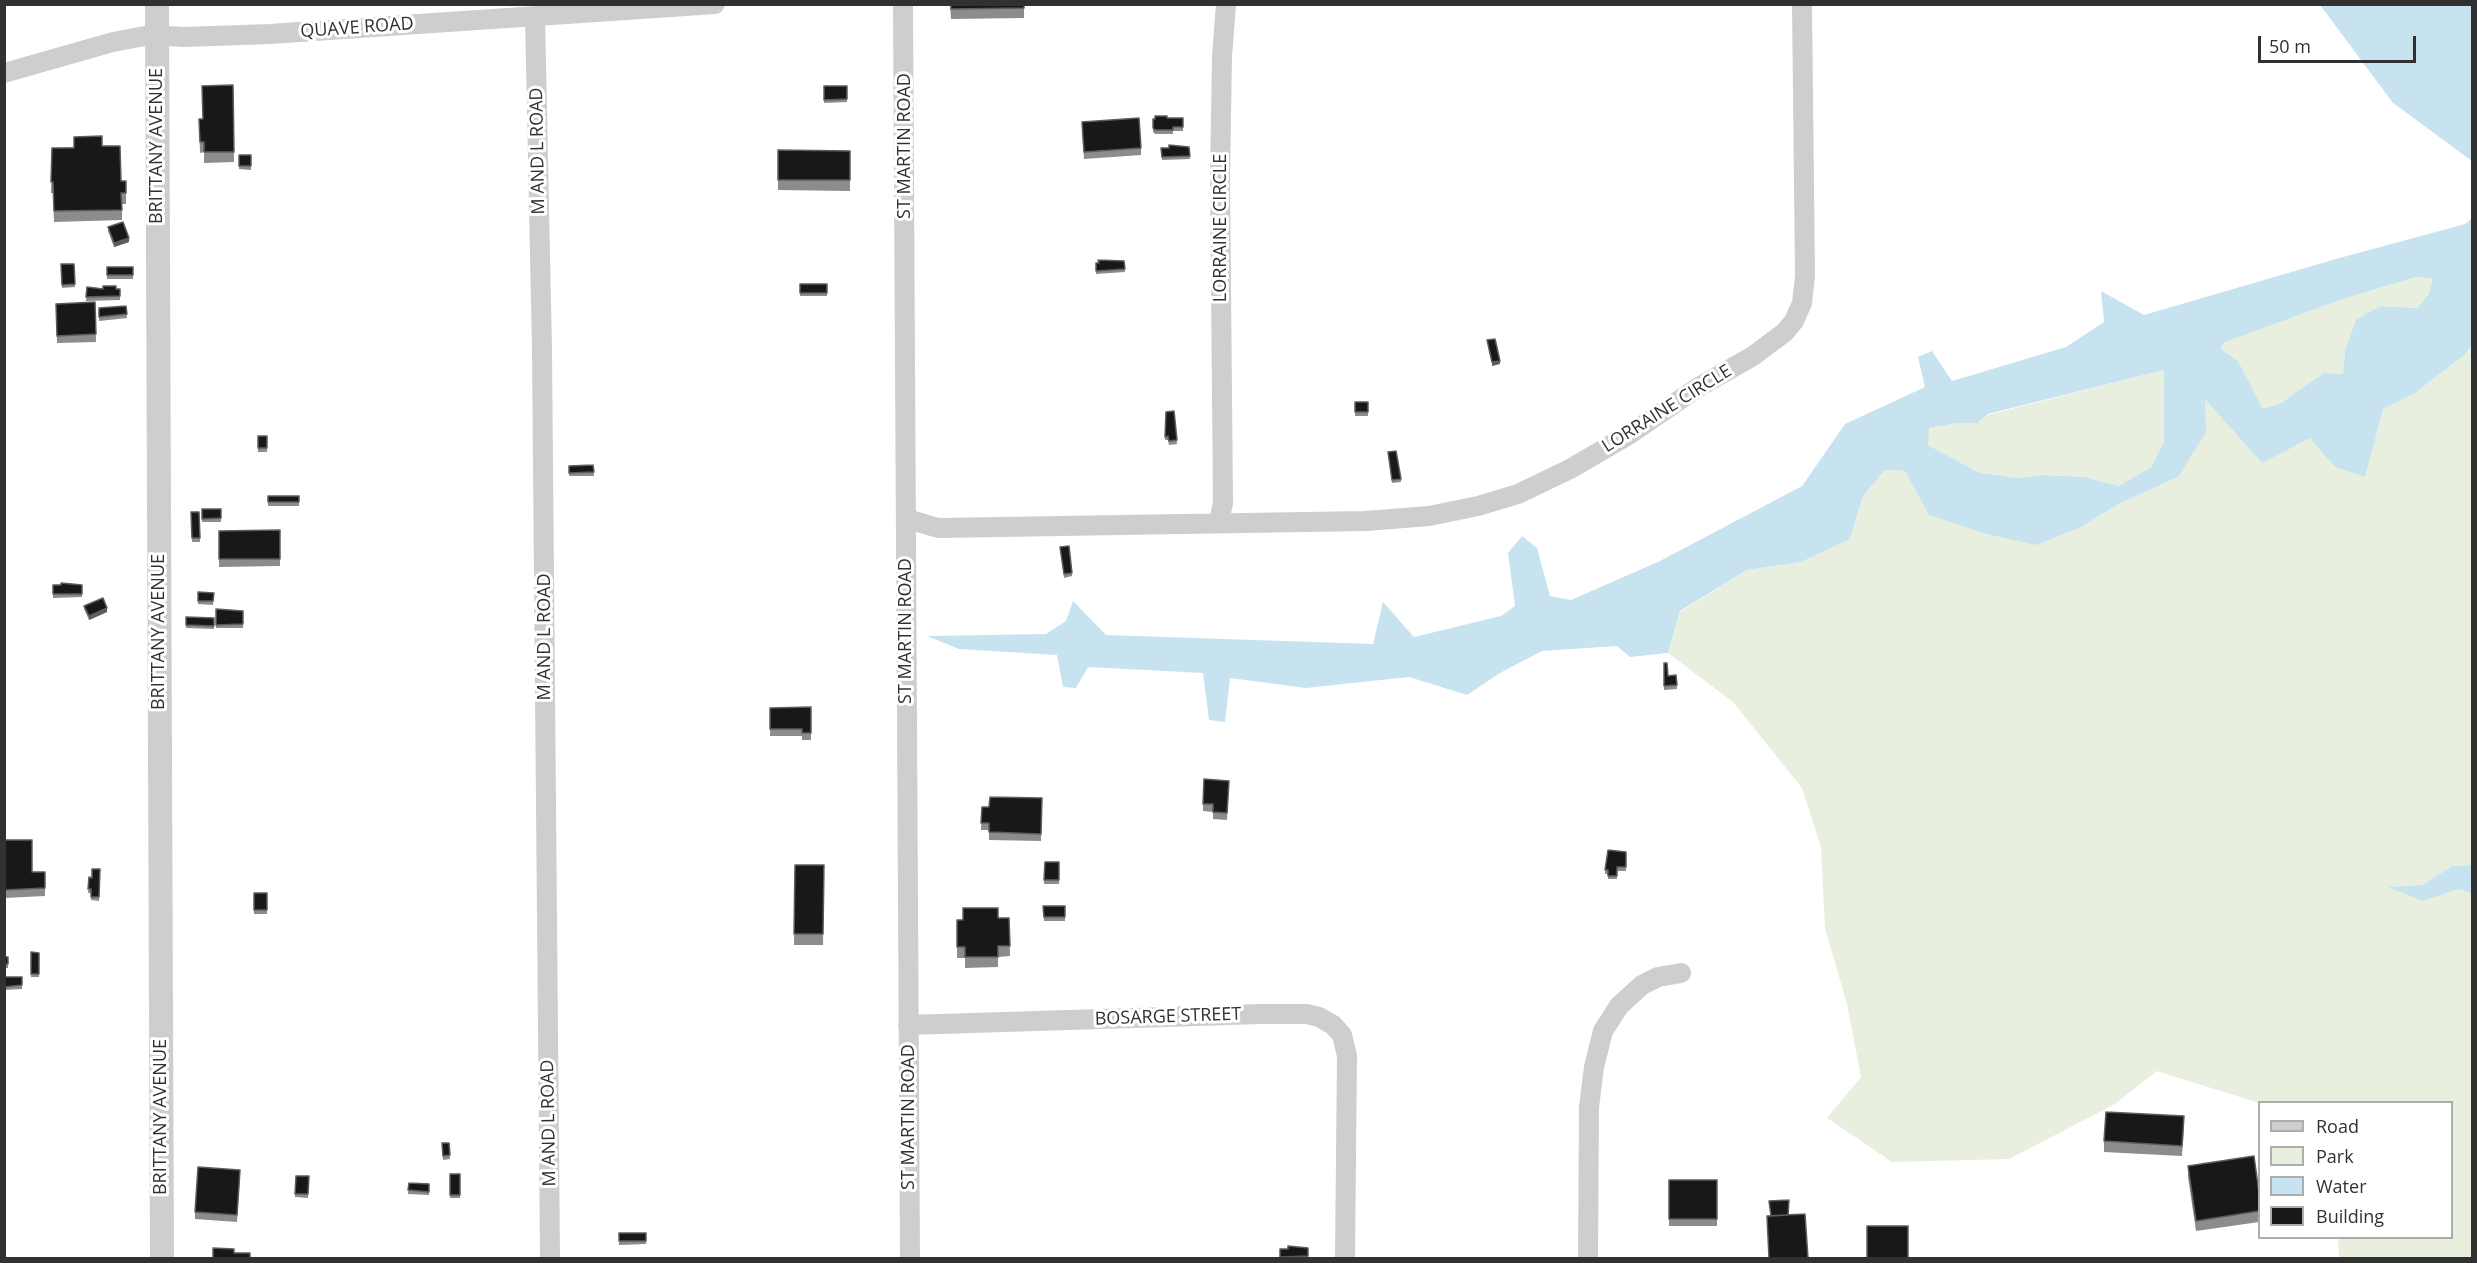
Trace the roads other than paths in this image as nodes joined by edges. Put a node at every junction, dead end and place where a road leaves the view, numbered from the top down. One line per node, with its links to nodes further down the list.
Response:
1 (157, 4): 7 (street, BRITTANY AVENUE)
2 (715, 4): 6 (street, QUAVE ROAD)
3 (903, 4): 9 (street, ST MARTIN ROAD)
4 (1226, 4): 10 (street, LORRAINE CIRCLE)
5 (1802, 4): 10 (street, LORRAINE CIRCLE)
6 (535, 16): 7 (street, QUAVE ROAD); 14 (street, M AND L ROAD)
7 (157, 35): 8 (street, QUAVE ROAD); 13 (street, BRITTANY AVENUE)
8 (4, 73)
9 (906, 516): 10 (street, LORRAINE CIRCLE); 12 (street, ST MARTIN ROAD)
10 (1219, 522)
11 (1681, 973): 17 (street)
12 (909, 1025): 15 (street, ST MARTIN ROAD); 16 (street, BOSARGE STREET)
13 (162, 1258)
14 (550, 1258)
15 (910, 1258)
16 (1345, 1258)
17 (1588, 1258)

